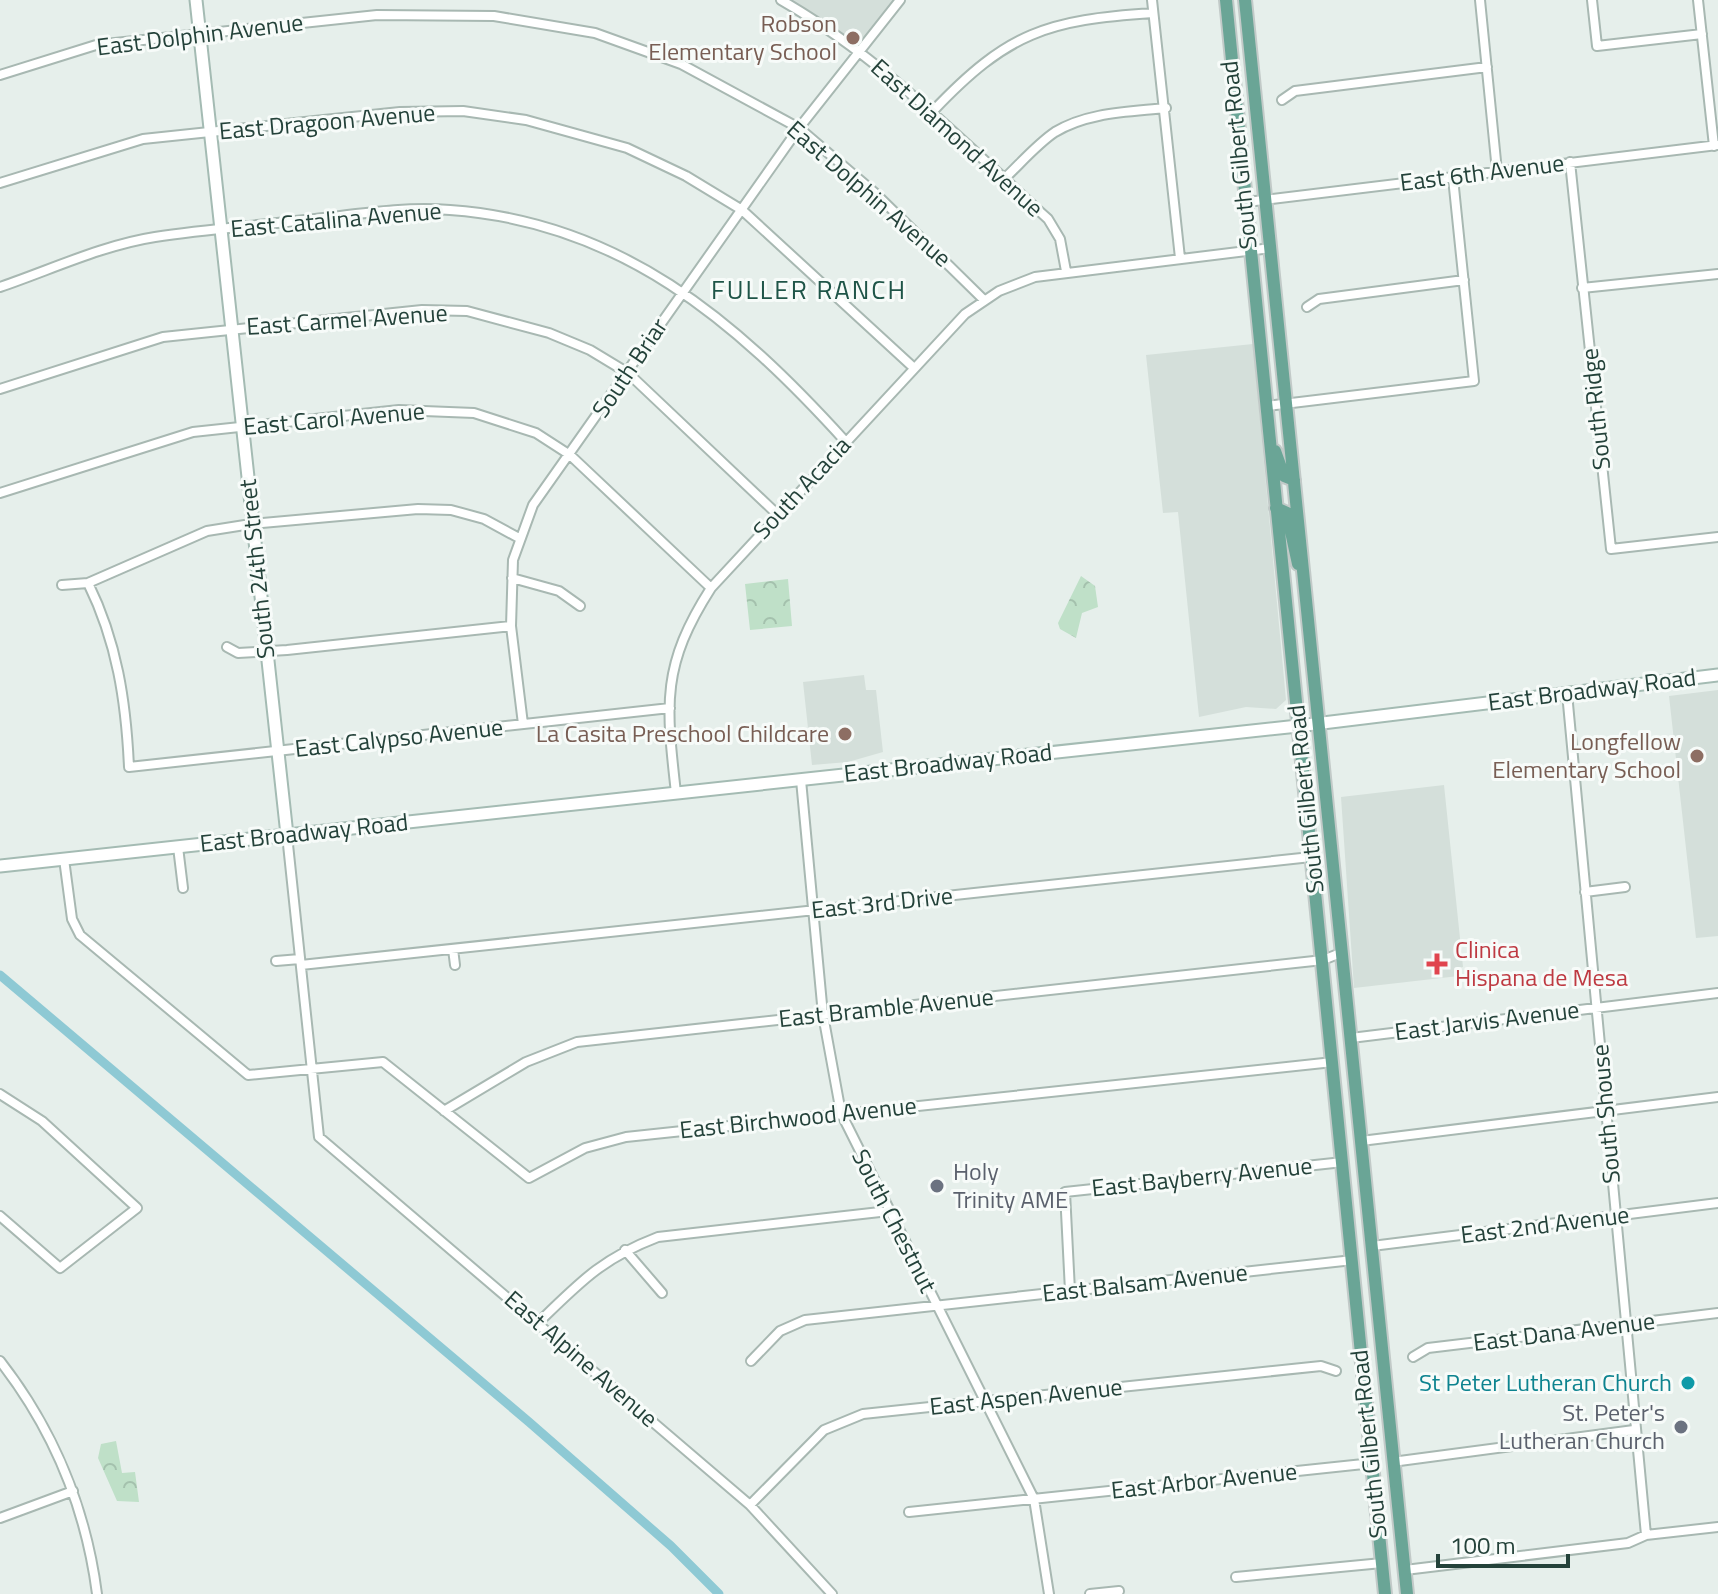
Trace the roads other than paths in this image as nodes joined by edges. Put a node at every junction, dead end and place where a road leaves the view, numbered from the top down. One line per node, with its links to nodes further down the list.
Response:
1 (196, 0): 12 (main road, South 24th Street)
2 (781, 0): 13 (street, East Diamond Avenue)
3 (900, 0): 13 (street, South Briar)
4 (1152, 0): 10 (street)
5 (1226, 0): 28 (main road, South Gilbert Road)
6 (1245, 0): 27 (main road, South Gilbert Road)
7 (1480, 0): 14 (street)
8 (1592, 0): 11 (street)
9 (1698, 0): 11 (street)
10 (1153, 13): 17 (street); 18 (street)
11 (1702, 34): 21 (street)
12 (200, 35): 15 (street, East Dolphin Avenue); 19 (street, East Dolphin Avenue); 20 (main road, South 24th Street)
13 (858, 50): 18 (street, East Diamond Avenue); 19 (street, South Briar)
14 (1487, 67): 16 (street); 23 (street)
15 (0, 75)
16 (1282, 100)
17 (1166, 108): 25 (street); 33 (street)
18 (933, 111): 25 (street, East Diamond Avenue)
19 (799, 128): 29 (street, South Briar); 40 (street, East Dolphin Avenue)
20 (212, 133): 26 (street, East Dragoon Avenue); 29 (street, East Dragoon Avenue); 30 (main road, South 24th Street)
21 (1716, 145): 22 (street, East 6th Avenue)
22 (1570, 162): 23 (street, East 6th Avenue); 38 (street, South Ridge)
23 (1497, 171): 24 (street, East 6th Avenue)
24 (1453, 178): 27 (street, East 6th Avenue); 36 (street)
25 (1004, 179): 34 (street, East Diamond Avenue)
26 (0, 183)
27 (1266, 199): 28 (street, East 6th Avenue); 31 (main road, South Gilbert Road)
28 (1247, 202): 32 (main road, South Gilbert Road)
29 (742, 210): 39 (street, South Briar); 43 (street, East Dragoon Avenue)
30 (221, 229): 37 (street, East Catalina Avenue); 39 (street, East Catalina Avenue); 42 (main road, South 24th Street)
31 (1271, 248): 32 (street, South Acacia); 46 (main road, South Gilbert Road)
32 (1252, 250): 33 (street, South Acacia); 47 (main road, South Gilbert Road)
33 (1180, 258): 34 (street, South Acacia)
34 (1066, 271): 40 (street, South Acacia)
35 (1718, 274): 38 (street)
36 (1464, 280): 41 (street); 46 (street)
37 (0, 287)
38 (1582, 288): 57 (street, South Ridge)
39 (683, 290): 44 (street, South Briar); 49 (street, East Catalina Avenue)
40 (984, 300): 43 (street, South Acacia)
41 (1307, 307)
42 (231, 328): 44 (street, East Carmel Avenue); 45 (street, East Carmel Avenue); 48 (main road, South 24th Street)
43 (914, 368): 49 (street, South Acacia)
44 (628, 373): 51 (street, South Briar); 55 (street, East Carmel Avenue)
45 (0, 389)
46 (1286, 403): 47 (street); 52 (main road, South Gilbert Road)
47 (1267, 406): 50 (main road, South Gilbert Road)
48 (242, 427): 51 (street, East Carol Avenue); 53 (street, East Carol Avenue); 56 (main road, South 24th Street)
49 (845, 441): 55 (street, South Acacia)
50 (1270, 441): 52 (main road); 54 (main road, South Gilbert Road)
51 (570, 455): 58 (street, South Briar); 63 (street, East Carol Avenue)
52 (1294, 480): 59 (main road, South Gilbert Road)
53 (0, 493)
54 (1276, 508): 59 (main road); 73 (main road, South Gilbert Road)
55 (777, 514): 63 (street, South Acacia)
56 (251, 524): 58 (street); 61 (street); 67 (main road, South 24th Street)
57 (1718, 537)
58 (519, 538): 60 (street, South Briar)
59 (1304, 573): 71 (main road, South Gilbert Road)
60 (512, 578): 64 (street); 65 (street, South Briar)
61 (88, 583): 62 (street); 74 (street, East Calypso Avenue)
62 (62, 585)
63 (711, 588): 70 (street, South Acacia)
64 (580, 606)
65 (511, 626): 67 (street); 72 (street, South Briar)
66 (227, 647): 67 (street)
67 (266, 651): 74 (main road, South 24th Street)
68 (1718, 675): 69 (main road, East Broadway Road)
69 (1567, 693): 71 (main road, East Broadway Road); 84 (street, South Shouse)
70 (670, 708): 72 (street, East Calypso Avenue); 76 (street, South Acacia)
71 (1321, 723): 73 (main road, East Broadway Road); 87 (main road, South Gilbert Road)
72 (523, 724): 74 (street, East Calypso Avenue)
73 (1298, 726): 75 (main road, East Broadway Road); 79 (main road, South Gilbert Road)
74 (276, 752): 77 (main road, South 24th Street)
75 (801, 780): 76 (main road, East Broadway Road); 85 (street, South Chestnut)
76 (676, 793): 77 (main road, East Broadway Road)
77 (287, 835): 78 (main road, East Broadway Road); 90 (street, South 24th Street)
78 (178, 847): 80 (main road, East Broadway Road); 83 (street, East Broadway Road)
79 (1311, 857): 85 (street, East 3rd Drive); 88 (main road, South Gilbert Road)
80 (64, 859): 81 (main road, East Broadway Road); 97 (street)
81 (0, 866)
82 (1625, 887): 84 (street)
83 (183, 888)
84 (1585, 892): 93 (street, South Shouse)
85 (813, 910): 86 (street, East 3rd Drive); 94 (street, South Chestnut)
86 (453, 949): 90 (street, East 3rd Drive); 91 (street)
87 (1343, 952): 88 (street, East Bramble Avenue); 95 (main road, South Gilbert Road)
88 (1323, 960): 94 (street, East Bramble Avenue); 96 (main road, South Gilbert Road)
89 (276, 961): 90 (street, East 3rd Drive)
90 (300, 962): 97 (street, South 24th Street)
91 (455, 965)
92 (1718, 993): 93 (street, East Jarvis Avenue)
93 (1597, 1008): 95 (street, East Jarvis Avenue); 101 (street, South Shouse)
94 (823, 1015): 100 (street, East Bramble Avenue); 102 (street, South Chestnut)
95 (1351, 1038): 104 (main road, South Gilbert Road)
96 (1333, 1062): 102 (street, East Birchwood Avenue); 105 (main road, South Gilbert Road)
97 (311, 1068): 100 (street, East Birchwood Avenue); 103 (street, South 24th Street)
98 (0, 1094): 108 (street)
99 (1718, 1097): 101 (street)
100 (444, 1111): 102 (street, East Birchwood Avenue)
101 (1607, 1111): 104 (street); 109 (street, South Shouse)
102 (841, 1113): 107 (street, South Chestnut)
103 (319, 1137): 117 (street, East Alpine Avenue)
104 (1361, 1141): 110 (main road, South Gilbert Road)
105 (1343, 1162): 112 (main road, South Gilbert Road); 113 (street, East Bayberry Avenue)
106 (1718, 1203): 109 (street, East 2nd Avenue)
107 (889, 1211): 111 (street); 115 (street, South Chestnut)
108 (0, 1216)
109 (1616, 1216): 110 (street, East 2nd Avenue); 118 (street, South Shouse)
110 (1372, 1246): 125 (main road, South Gilbert Road)
111 (625, 1250): 114 (street); 117 (street)
112 (1353, 1260): 113 (street, East Balsam Avenue); 126 (main road, South Gilbert Road)
113 (1070, 1291): 115 (street, East Balsam Avenue)
114 (662, 1293)
115 (938, 1306): 121 (street, East Balsam Avenue); 123 (street, South Chestnut)
116 (1718, 1313): 118 (street, East Dana Avenue)
117 (539, 1322): 129 (street, East Alpine Avenue)
118 (1624, 1326): 119 (street, East Dana Avenue); 124 (street, South Shouse)
119 (1413, 1357)
120 (0, 1361): 127 (street)
121 (751, 1361)
122 (1336, 1371): 123 (street, East Aspen Avenue)
123 (985, 1402): 128 (street, South Chestnut); 129 (street, East Aspen Avenue)
124 (1634, 1430): 125 (street); 133 (street, South Shouse)
125 (1392, 1462): 135 (main road, South Gilbert Road)
126 (1373, 1463): 128 (street, East Arbor Avenue); 134 (main road, South Gilbert Road)
127 (73, 1491): 131 (street); 138 (street)
128 (1034, 1499): 130 (street, East Arbor Avenue); 140 (street, South Chestnut)
129 (750, 1505): 139 (street, East Alpine Avenue)
130 (909, 1512)
131 (0, 1518)
132 (1718, 1527): 133 (street)
133 (1646, 1535): 135 (street)
134 (1382, 1563): 136 (street); 142 (main road, South Gilbert Road)
135 (1405, 1570): 143 (main road, South Gilbert Road)
136 (1236, 1577)
137 (1119, 1591): 141 (street)
138 (97, 1594)
139 (832, 1594)
140 (1049, 1594)
141 (1090, 1594)
142 (1385, 1594)
143 (1407, 1594)

